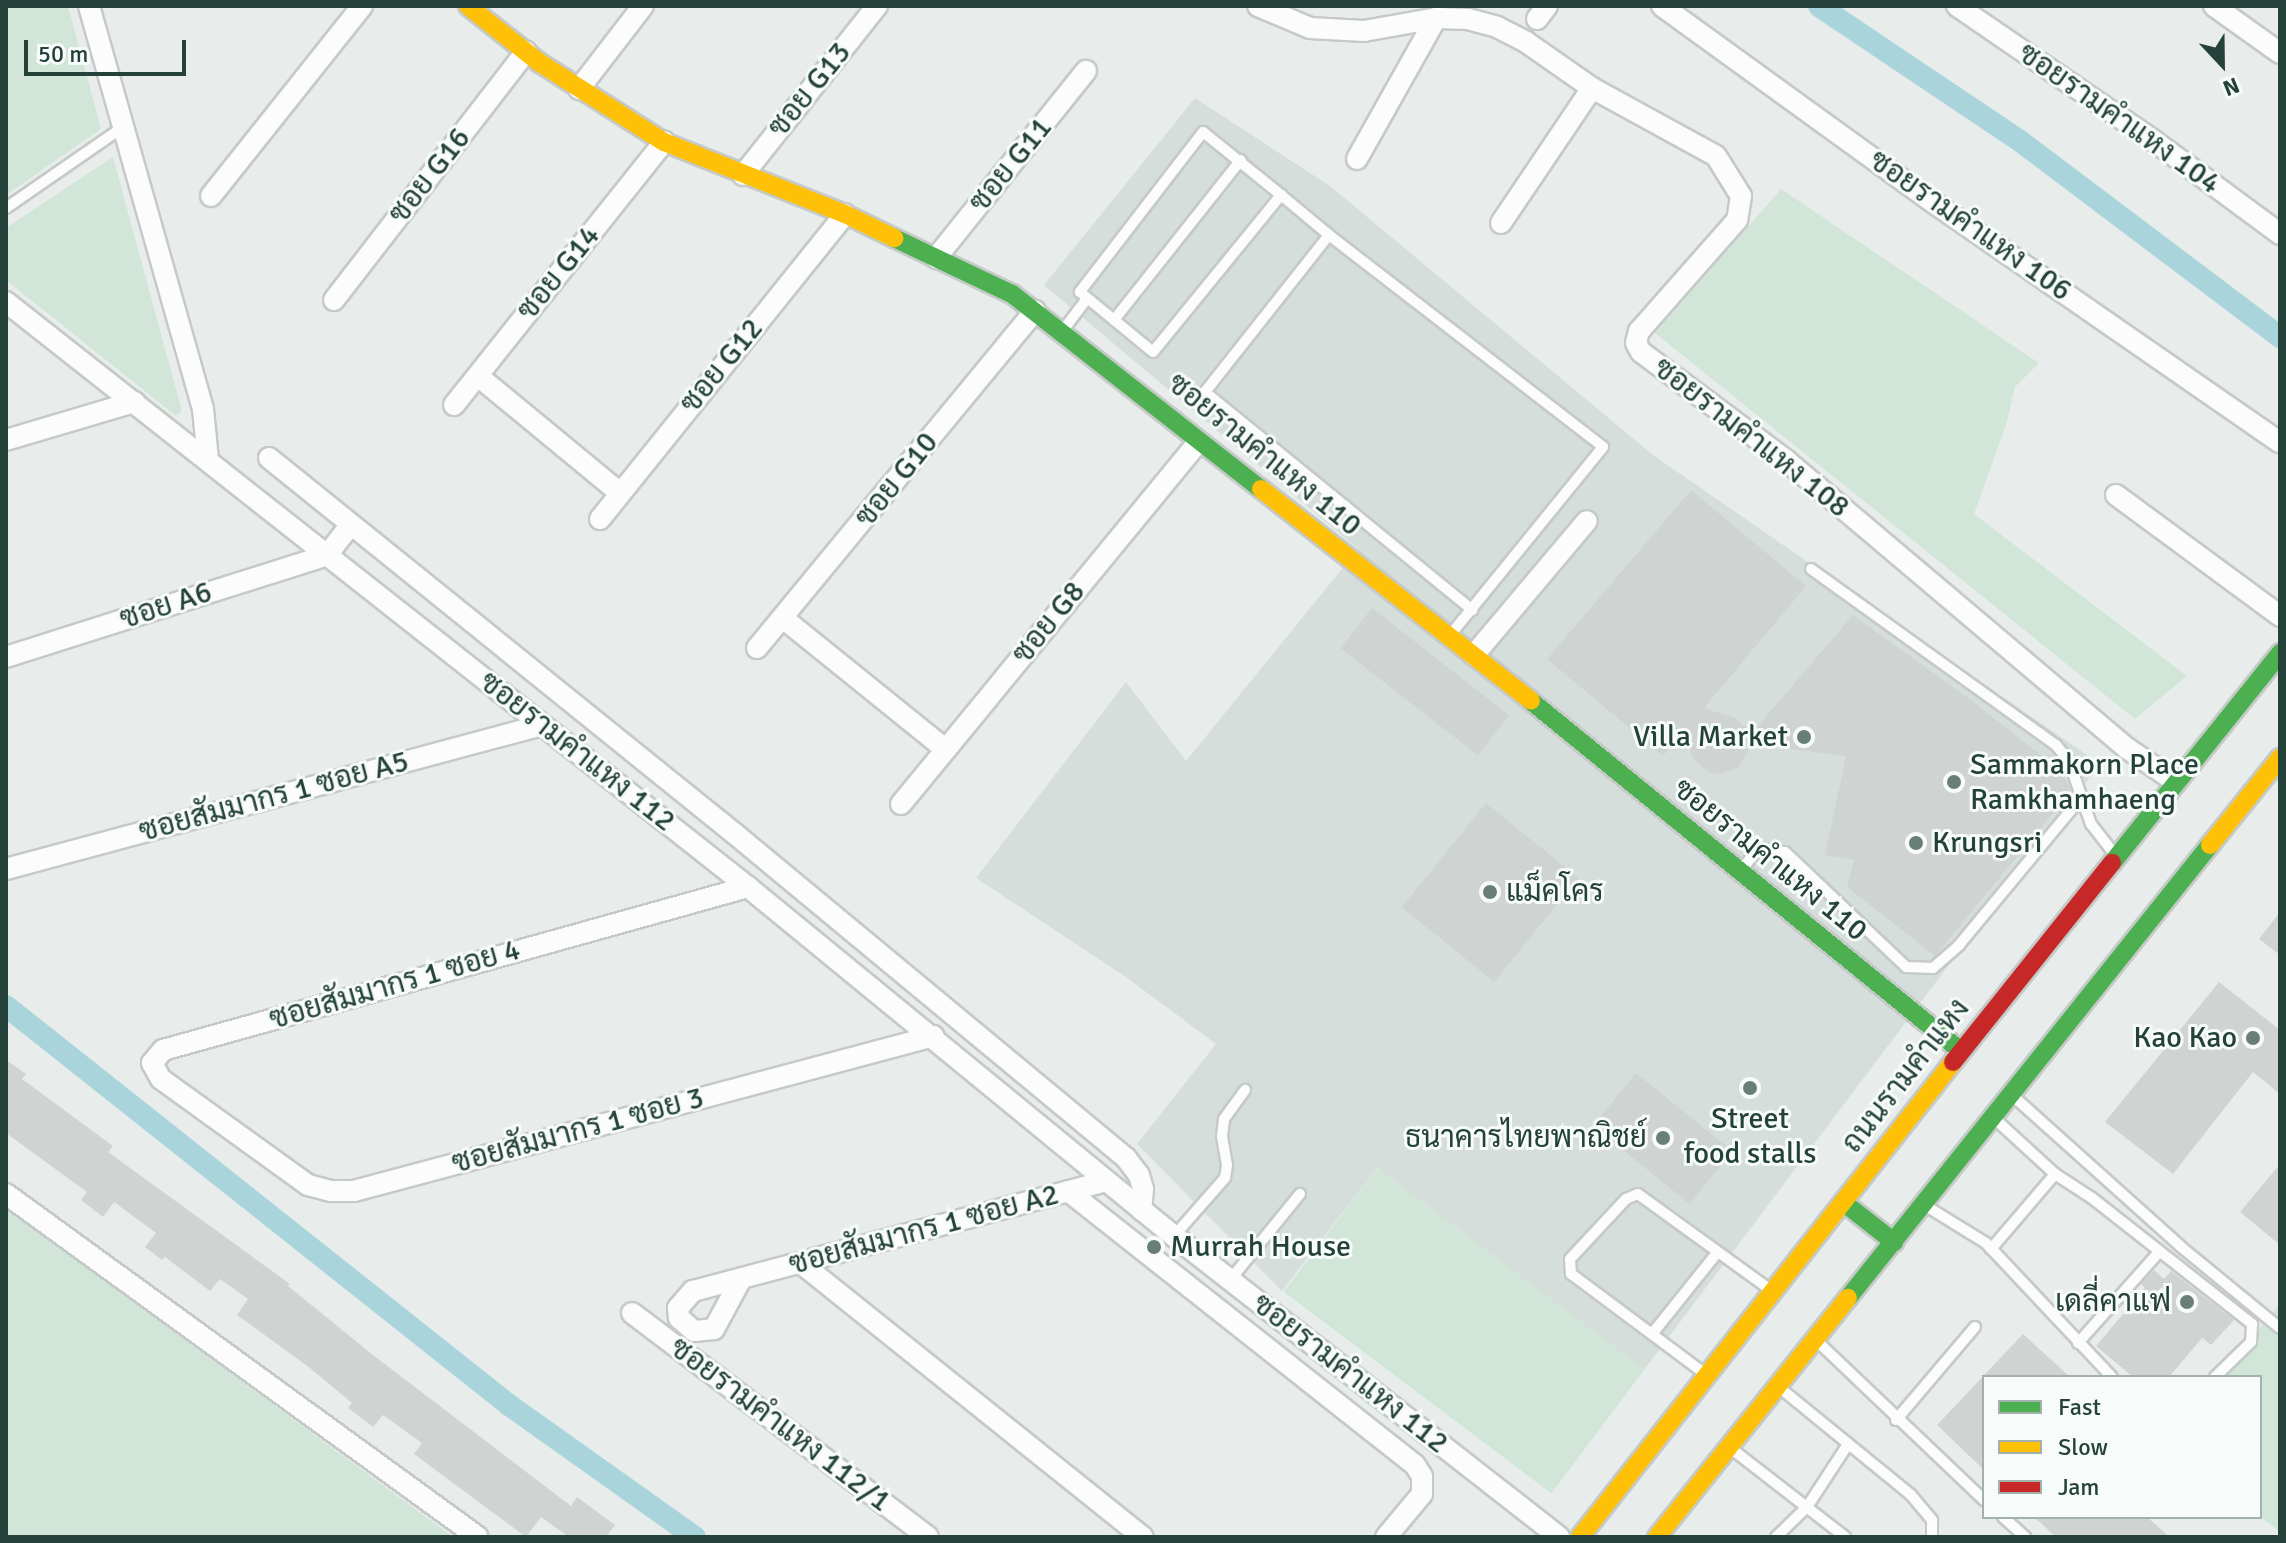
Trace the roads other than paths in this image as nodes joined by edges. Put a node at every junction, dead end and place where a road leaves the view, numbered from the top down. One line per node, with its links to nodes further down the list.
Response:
1 (362, 6): 22 (street)
2 (468, 6): 11 (main road, ซอยรามคำแหง 110)
3 (643, 6): 15 (street)
4 (877, 6): 20 (street, ซอย G13)
5 (1258, 6): 10 (street, ซอยรามคำแหง 108)
6 (1662, 6): 40 (street, ซอยรามคําแหง 106)
7 (1957, 6): 26 (street, ซอยรามคําแหง 104)
8 (2214, 6): 12 (street)
9 (93, 9): 16 (street)
10 (1436, 18): 14 (street, ซอยรามคำแหง 108); 18 (street)
11 (526, 52): 15 (main road, ซอยรามคำแหง 110); 30 (street, ซอย G16)
12 (2280, 53)
13 (1086, 71): 28 (street, ซอย G11)
14 (1592, 88): 25 (street); 61 (street, ซอยรามคำแหง 108)
15 (579, 89): 17 (main road, ซอยรามคำแหง 110)
16 (123, 127): 23 (lane); 42 (street)
17 (664, 142): 20 (main road, ซอยรามคำแหง 110); 35 (street, ซอย G14)
18 (1357, 159)
19 (1241, 160): 21 (lane); 29 (lane); 33 (lane)
20 (743, 175): 24 (main road, ซอยรามคำแหง 110)
21 (1281, 195): 27 (lane); 33 (lane)
22 (211, 196)
23 (6, 208)
24 (845, 214): 28 (main road, ซอยรามคำแหง 110); 43 (street, ซอย G12)
25 (1501, 223)
26 (2280, 234)
27 (1329, 235): 50 (lane); 50 (lane)
28 (936, 258): 32 (main road, ซอยรามคำแหง 110)
29 (1087, 299): 33 (lane); 34 (lane)
30 (334, 300)
31 (6, 302): 36 (street, ซอยรามคำแหง 112)
32 (1035, 311): 34 (main road, ซอยรามคำแหง 110); 52 (street, ซอย G10)
33 (1114, 320)
34 (1062, 332): 39 (main road, ซอยรามคำแหง 110)
35 (478, 376): 37 (street, ซอย G14); 43 (street)
36 (134, 402): 38 (street); 42 (street, ซอยรามคำแหง 112)
37 (454, 405)
38 (6, 440)
39 (1198, 442): 53 (main road, ซอยรามคำแหง 110); 59 (street, ซอย G8)
40 (2280, 442)
41 (269, 458): 47 (street, ซอยรามคำแหง 112)
42 (208, 460): 48 (street, ซอยรามคำแหง 112)
43 (620, 493): 45 (street, ซอย G12)
44 (2116, 495): 51 (street)
45 (600, 519)
46 (1587, 521): 56 (street)
47 (350, 526): 48 (street); 64 (street, ซอยรามคำแหง 112)
48 (327, 555): 57 (street, ซอย A6); 58 (street, ซอยรามคำแหง 112)
49 (1811, 569): 62 (lane)
50 (1472, 610): 53 (lane)
51 (2280, 616)
52 (784, 619): 54 (street, ซอย G10); 59 (street)
53 (1449, 636): 56 (main road, ซอยรามคำแหง 110)
54 (757, 648)
55 (2280, 653): 61 (main road, ถนนรามคำแหง)
56 (1474, 655): 68 (main road, ซอยรามคำแหง 110)
57 (6, 657)
58 (542, 725): 66 (street, ซอยรามคำแหง 112); 67 (street, ซอยสัมมากร 1 ซอย A5)
59 (945, 749): 63 (street, ซอย G8)
60 (2280, 758): 75 (main road)
61 (2176, 782): 65 (main road, ถนนรามคำแหง)
62 (2082, 797): 65 (lane); 68 (lane)
63 (901, 804)
64 (735, 834): 66 (street); 71 (street, ซอยรามคำแหง 112)
65 (2117, 857): 72 (main road, ถนนรามคำแหง)
66 (716, 861): 69 (street, ซอยรามคำแหง 112)
67 (6, 869)
68 (1739, 871): 72 (main road, ซอยรามคำแหง 110)
69 (748, 887): 70 (street, ซอยรามคำแหง 112); 77 (street, ซอยสัมมากร 1 ซอย 4)
70 (934, 1036): 73 (street, ซอยรามคำแหง 112); 77 (street, ซอยสัมมากร 1 ซอย 3)
71 (986, 1040): 73 (street); 85 (street, ซอยรามคำแหง 112)
72 (1961, 1051): 83 (main road, ถนนรามคำแหง)
73 (969, 1066): 79 (street, ซอยรามคำแหง 112)
74 (1245, 1090): 86 (lane)
75 (2012, 1095): 76 (main road); 97 (lane)
76 (1993, 1118): 78 (lane); 84 (main road)
77 (235, 1132)
78 (2055, 1174): 88 (lane); 89 (lane)
79 (1106, 1181): 80 (street, ซอยสัมมากร 1 ซอย A2); 85 (street, ซอยรามคำแหง 112)
80 (1068, 1191): 91 (street, ซอยสัมมากร 1 ซอย A2); 114 (street)
81 (6, 1194): 111 (street)
82 (1300, 1194): 93 (lane)
83 (1843, 1202): 87 (main road); 94 (main road, ถนนรามคำแหง)
84 (1924, 1205): 87 (main road); 88 (lane)
85 (1141, 1210): 86 (street, ซอยรามคำแหง 112)
86 (1174, 1236): 93 (street, ซอยรามคำแหง 112)
87 (1894, 1242): 99 (main road)
88 (1991, 1249): 100 (lane)
89 (2159, 1252): 100 (lane); 103 (lane)
90 (1717, 1253): 94 (lane); 98 (lane); 98 (lane)
91 (802, 1264): 92 (street, ซอยสัมมากร 1 ซอย A2); 113 (street)
92 (741, 1279)
93 (1230, 1280): 115 (street, ซอยรามคำแหง 112)
94 (1773, 1292): 101 (main road, ถนนรามคำแหง)
95 (632, 1313): 112 (street, ซอยรามคำแหง 112/1)
96 (1975, 1327): 105 (lane)
97 (2280, 1328)
98 (1652, 1334): 101 (lane)
99 (1816, 1340): 104 (main road); 105 (lane)
100 (2078, 1343): 102 (lane)
101 (1707, 1375): 116 (main road, ถนนรามคำแหง)
102 (2110, 1375)
103 (2217, 1375)
104 (1778, 1387): 106 (lane); 107 (main road)
105 (1896, 1420): 108 (lane)
106 (1848, 1444): 109 (lane); 120 (lane)
107 (1729, 1448): 109 (lane); 117 (main road)
108 (1982, 1498)
109 (1807, 1507): 118 (lane); 119 (lane)
110 (2005, 1519): 121 (lane)
111 (478, 1537)
112 (928, 1537)
113 (1143, 1537)
114 (1386, 1537)
115 (1559, 1537)
116 (1580, 1537)
117 (1657, 1537)
118 (1776, 1537)
119 (1845, 1537)
120 (1932, 1537)
121 (2025, 1537)

